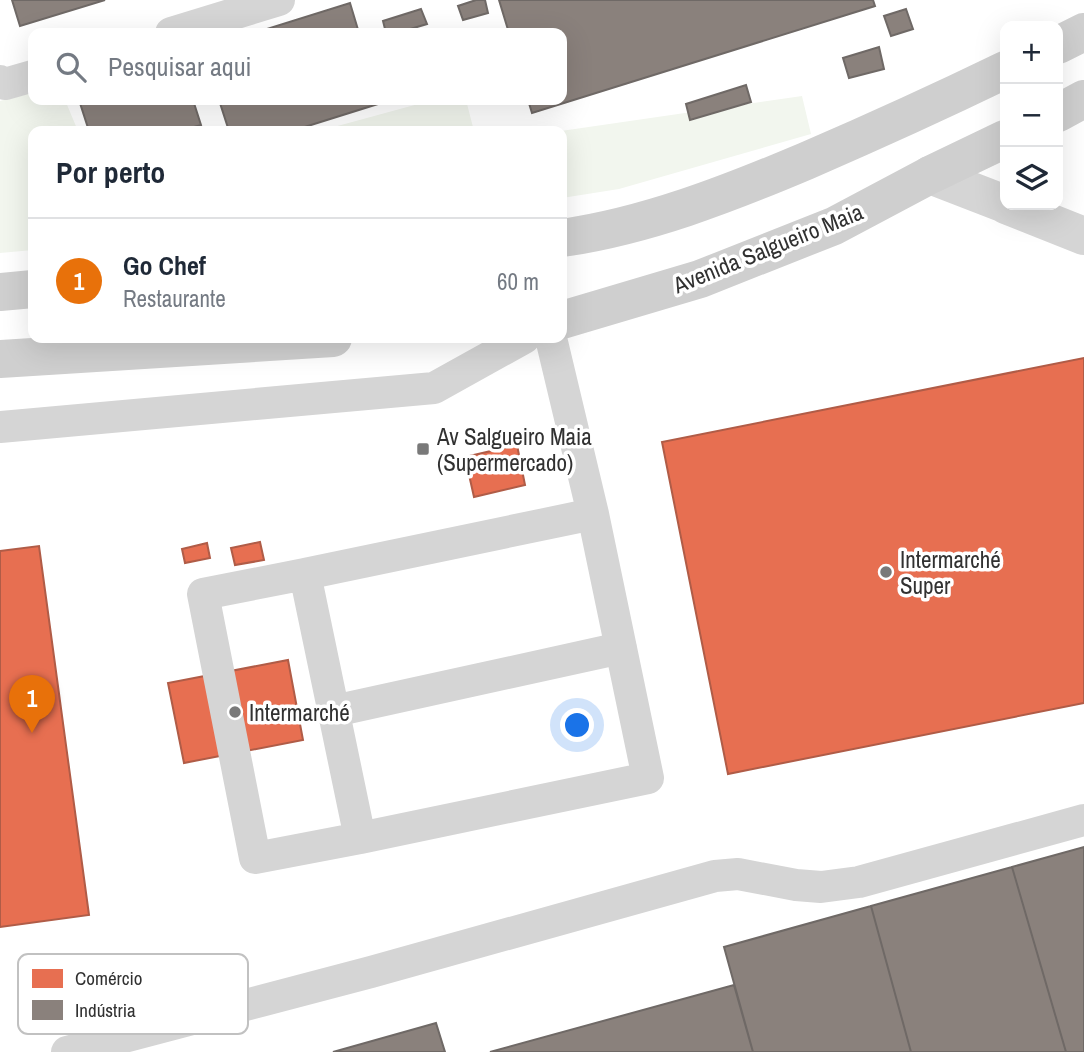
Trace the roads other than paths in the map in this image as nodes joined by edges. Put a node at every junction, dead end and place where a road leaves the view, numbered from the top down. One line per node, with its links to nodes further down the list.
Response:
1 (279, 0): 2 (lane)
2 (187, 28)
3 (1084, 32): 4 (street)
4 (1063, 42)
5 (1000, 72): 15 (street)
6 (28, 77): 7 (lane)
7 (0, 81)
8 (1084, 99): 9 (street)
9 (1063, 110)
10 (1000, 141): 11 (street, Avenida Salgueiro Maia)
11 (930, 175): 12 (street); 18 (street, Avenida Salgueiro Maia)
12 (1000, 203)
13 (1019, 210): 14 (street)
14 (1084, 236)
15 (567, 237)
16 (28, 289): 17 (street)
17 (0, 292)
18 (567, 319)
19 (254, 343): 22 (street)
20 (515, 343): 23 (lane)
21 (552, 343): 24 (lane)
22 (0, 359)
23 (0, 427)
24 (593, 514): 25 (lane); 26 (lane)
25 (305, 574): 27 (lane); 29 (lane)
26 (621, 648): 27 (lane); 29 (lane)
27 (334, 710): 29 (lane)
28 (1084, 820): 30 (lane)
29 (360, 838)
30 (248, 1004)
31 (135, 1034): 32 (lane)
32 (67, 1052)

